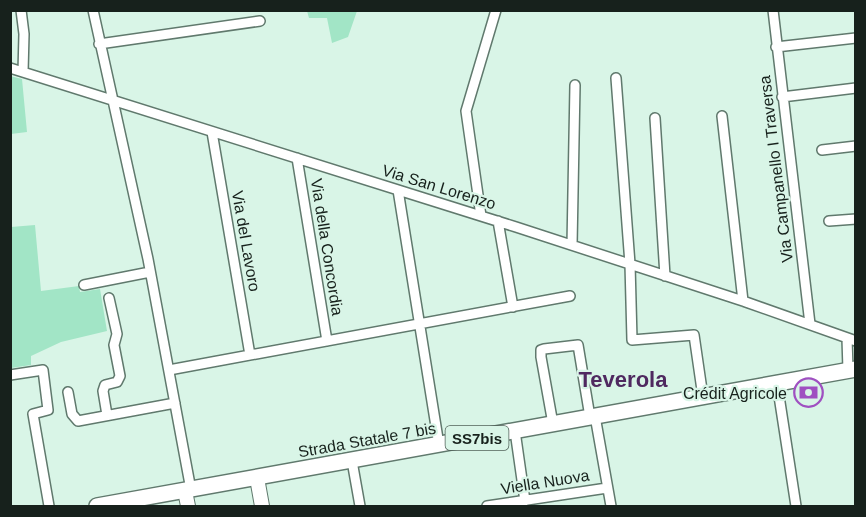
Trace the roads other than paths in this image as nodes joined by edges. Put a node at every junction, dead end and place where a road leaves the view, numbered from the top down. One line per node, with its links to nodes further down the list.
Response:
1 (21, 10): 10 (street)
2 (93, 10): 7 (street)
3 (496, 10): 23 (street)
4 (773, 10): 8 (street, Via Campanello I Traversa)
5 (260, 21): 7 (street)
6 (855, 38): 8 (street)
7 (99, 44): 15 (street)
8 (776, 47): 14 (street, Via Campanello I Traversa)
9 (10, 68): 10 (street, Via San Lorenzo)
10 (23, 72): 15 (street, Via San Lorenzo)
11 (616, 78): 28 (street)
12 (575, 85): 27 (street)
13 (855, 88): 14 (street)
14 (783, 97): 37 (street, Via Campanello I Traversa)
15 (113, 100): 18 (street, Via San Lorenzo); 29 (street)
16 (722, 116): 34 (street)
17 (655, 118): 30 (street)
18 (212, 132): 21 (street, Via San Lorenzo); 40 (street, Via del Lavoro)
19 (855, 146): 20 (street)
20 (822, 150)
21 (297, 158): 22 (street, Via San Lorenzo); 39 (street, Via della Concordia)
22 (399, 190): 23 (street, Via San Lorenzo); 36 (street)
23 (481, 216): 25 (street, Via San Lorenzo)
24 (855, 219): 26 (street)
25 (498, 221): 27 (street, Via San Lorenzo); 35 (street)
26 (829, 221)
27 (572, 245): 28 (street, Via San Lorenzo)
28 (630, 264): 30 (street, Via San Lorenzo); 46 (street)
29 (150, 272): 31 (street); 41 (street)
30 (665, 276): 34 (street, Via San Lorenzo)
31 (84, 285)
32 (570, 296): 35 (street)
33 (109, 298): 48 (street)
34 (743, 301): 37 (street, Via San Lorenzo)
35 (513, 307): 36 (street)
36 (420, 324): 39 (street); 52 (street)
37 (810, 324): 38 (street, Via San Lorenzo)
38 (851, 339): 42 (street)
39 (327, 341): 40 (street)
40 (250, 355): 41 (street)
41 (170, 370): 47 (street)
42 (852, 370): 44 (main road, Strada Statale 7 bis / SS7bis)
43 (10, 375): 58 (street)
44 (777, 383): 46 (main road, Strada Statale 7 bis / SS7bis); 64 (street)
45 (68, 392): 48 (street)
46 (703, 397): 49 (main road, Strada Statale 7 bis / SS7bis)
47 (175, 403): 48 (street); 56 (street)
48 (107, 415)
49 (593, 417): 50 (main road, Strada Statale 7 bis / SS7bis); 50 (street); 55 (street)
50 (553, 424): 51 (main road, Strada Statale 7 bis / SS7bis)
51 (515, 431): 52 (main road, Strada Statale 7 bis / SS7bis); 57 (street)
52 (438, 445): 53 (main road, Strada Statale 7 bis / SS7bis)
53 (352, 461): 54 (main road, Strada Statale 7 bis / SS7bis); 61 (street)
54 (257, 478): 56 (main road, Strada Statale 7 bis / SS7bis); 60 (street)
55 (608, 488): 57 (street, Viella Nuova); 63 (street)
56 (188, 496): 59 (main road, Strada Statale 7 bis / SS7bis)
57 (525, 501): 62 (street, Viella Nuova)
58 (49, 507)
59 (98, 507)
60 (262, 507)
61 (360, 507)
62 (487, 507)
63 (611, 507)
64 (796, 507)

